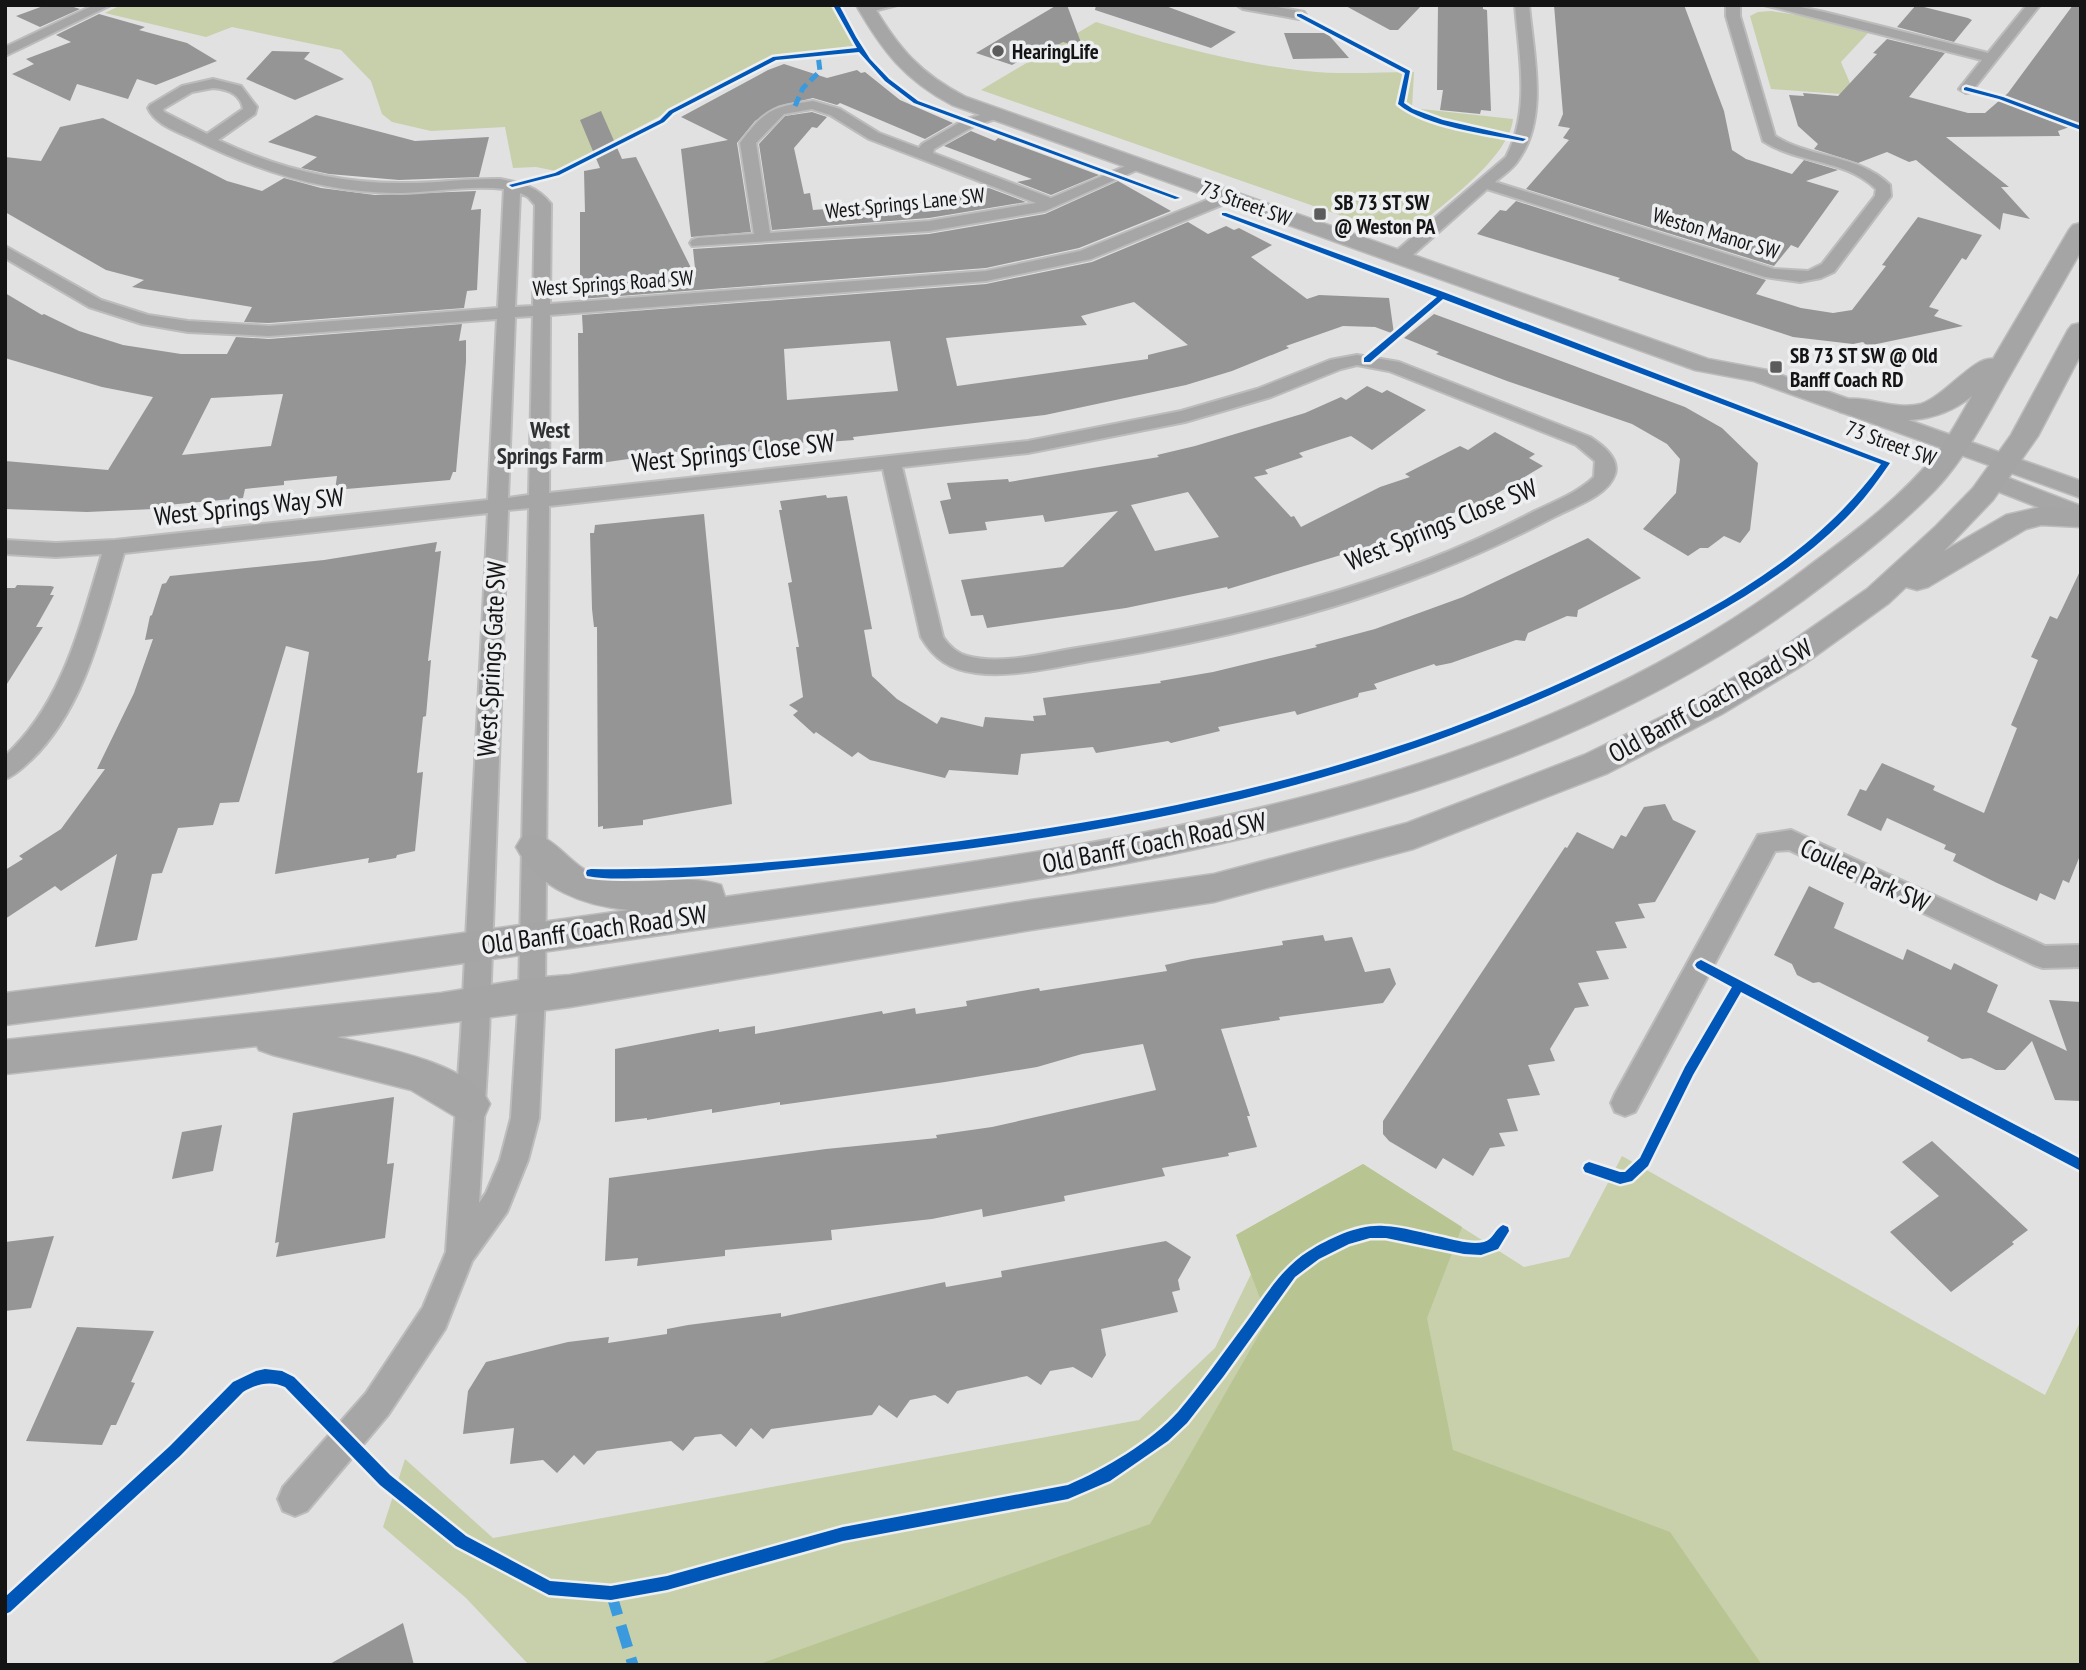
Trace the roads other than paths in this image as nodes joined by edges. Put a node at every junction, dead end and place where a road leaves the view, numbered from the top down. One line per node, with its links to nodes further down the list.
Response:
1 (105, 5): 11 (street)
2 (891, 5): 8 (street)
3 (1243, 5): 9 (street)
4 (1522, 5): 19 (street)
5 (1733, 5): 19 (street, Weston Manor SW)
6 (1770, 5): 13 (street)
7 (2034, 5): 13 (street)
8 (865, 7): 15 (street, 73 Street SW)
9 (1299, 15)
10 (5, 33): 11 (street)
11 (26, 43): 12 (street)
12 (5, 52)
13 (1990, 58): 14 (street)
14 (1966, 89)
15 (996, 114): 17 (street, West Springs Lane SW); 18 (street, 73 Street SW)
16 (208, 140): 16 (street); 20 (street)
17 (925, 155): 22 (street, West Springs Lane SW); 24 (street, West Springs Lane SW)
18 (1140, 165): 21 (street, 73 Street SW); 22 (street, West Springs Lane SW)
19 (1484, 183): 27 (street)
20 (512, 185): 28 (street, West Springs Gate SW); 29 (street, West Springs Gate SW)
21 (1228, 197): 27 (street, 73 Street SW); 28 (street, West Springs Road SW)
22 (1051, 203): 24 (street, West Springs Lane SW)
23 (2081, 230): 31 (main road, Old Banff Coach Road SW)
24 (763, 238): 25 (street, West Springs Lane SW)
25 (698, 243)
26 (5, 251): 29 (street, West Springs Road SW)
27 (1400, 257): 32 (street, 73 Street SW)
28 (542, 311): 29 (street, West Springs Road SW); 38 (street, West Springs Gate SW)
29 (506, 314): 39 (street, West Springs Gate SW)
30 (2081, 330): 36 (main road, Old Banff Coach Road SW)
31 (2018, 336): 33 (main road); 34 (main road, Old Banff Coach Road SW)
32 (1703, 365): 33 (street, 73 Street SW); 34 (street, 73 Street SW)
33 (1849, 405): 34 (street, 73 Street SW)
34 (1951, 453): 36 (street, 73 Street SW); 46 (main road, Old Banff Coach Road SW)
35 (891, 463): 35 (street, West Springs Close SW); 38 (street, West Springs Close SW)
36 (2000, 471): 37 (street, 73 Street SW); 40 (street, 73 Street SW); 43 (main road, Old Banff Coach Road SW)
37 (2081, 490)
38 (538, 501): 39 (street, West Springs Close SW); 45 (street, West Springs Gate SW)
39 (498, 505): 42 (street, West Springs Way SW); 48 (street, West Springs Gate SW)
40 (2081, 517): 43 (main road)
41 (5, 547): 42 (street, West Springs Way SW)
42 (115, 547): 44 (street)
43 (1844, 622): 50 (main road, Old Banff Coach Road SW)
44 (5, 770)
45 (534, 848): 46 (main road); 47 (street, West Springs Gate SW)
46 (852, 894): 47 (main road, Old Banff Coach Road SW)
47 (532, 936): 48 (main road, Old Banff Coach Road SW); 50 (street, West Springs Gate SW)
48 (478, 944): 51 (street, West Springs Gate SW); 52 (main road, Old Banff Coach Road SW)
49 (2081, 956): 55 (street, Coulee Park SW)
50 (532, 994): 51 (main road, Old Banff Coach Road SW); 57 (street, West Springs Gate SW)
51 (476, 1005): 53 (main road, Old Banff Coach Road SW); 56 (street, West Springs Gate SW)
52 (5, 1009)
53 (246, 1032): 54 (main road, Old Banff Coach Road SW); 56 (main road)
54 (5, 1057)
55 (1625, 1103)
56 (470, 1104): 57 (street, West Springs Gate SW)
57 (461, 1252): 58 (street)
58 (295, 1499)

